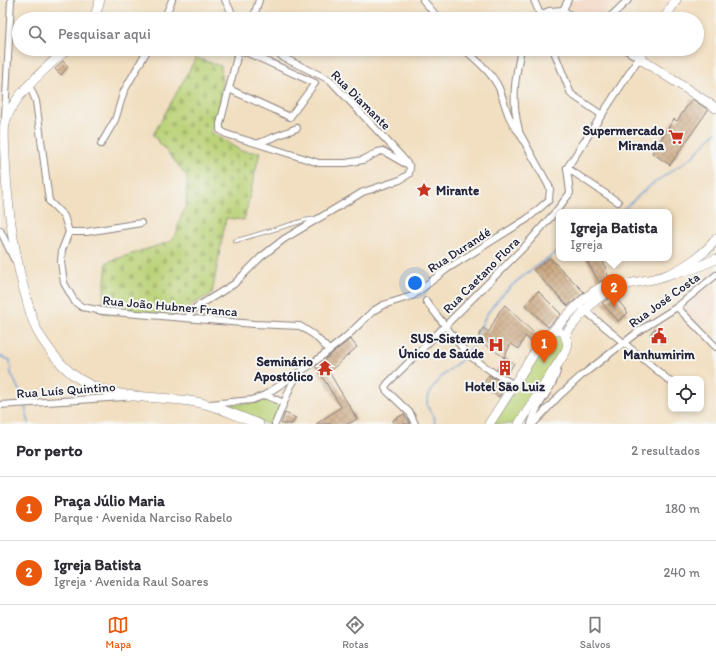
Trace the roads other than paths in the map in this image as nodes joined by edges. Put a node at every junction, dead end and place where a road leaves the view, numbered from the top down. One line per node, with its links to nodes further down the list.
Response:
1 (11, 0): 36 (street)
2 (100, 0): 12 (street)
3 (172, 0): 13 (street)
4 (225, 0): 14 (street)
5 (423, 0): 16 (street)
6 (534, 0): 17 (street)
7 (568, 0): 11 (street)
8 (628, 0): 20 (street)
9 (676, 0): 21 (street)
10 (258, 1): 15 (street)
11 (563, 10): 18 (street); 19 (street)
12 (96, 12)
13 (167, 12)
14 (231, 12)
15 (255, 12)
16 (433, 12)
17 (539, 12)
18 (552, 12)
19 (566, 12)
20 (615, 12)
21 (668, 12)
22 (60, 56): 32 (street)
23 (144, 56): 40 (street)
24 (237, 56): 33 (street)
25 (255, 56): 33 (street)
26 (282, 56): 41 (street, Rua Diamante)
27 (471, 56): 38 (street, Rua Durandé)
28 (519, 56): 38 (street)
29 (556, 56): 35 (street)
30 (636, 56): 31 (street)
31 (639, 58): 34 (street); 35 (street)
32 (29, 85): 36 (street); 49 (street)
33 (229, 89): 39 (street)
34 (716, 108)
35 (602, 115): 42 (street)
36 (5, 123): 53 (street)
37 (298, 128): 39 (street)
38 (519, 132): 67 (street, Rua Durandé)
39 (259, 143): 41 (street)
40 (101, 144)
41 (410, 167): 46 (street)
42 (567, 168): 43 (street); 44 (street, Rua Caetano Flora)
43 (618, 202)
44 (558, 209)
45 (556, 211): 62 (street, Rua Caetano Flora)
46 (320, 219): 51 (lane); 61 (street)
47 (141, 223): 49 (street)
48 (0, 230): 53 (street)
49 (69, 232): 61 (street, Rua João Hubner Franca)
50 (716, 239): 54 (street)
51 (235, 241)
52 (716, 259): 54 (street)
53 (18, 265): 73 (street)
54 (666, 273): 56 (street)
55 (716, 275): 59 (street, Rua José Costa)
56 (603, 290): 58 (street); 60 (street)
57 (426, 301): 62 (street)
58 (578, 305): 60 (street); 63 (street)
59 (677, 306): 65 (street, Rua José Costa); 66 (street)
60 (586, 311): 64 (street); 65 (street)
61 (187, 318): 67 (street, Rua João Hubner Franca)
62 (446, 325): 71 (street); 79 (street, Rua Caetano Flora)
63 (552, 331): 64 (street); 71 (street)
64 (565, 335): 68 (street)
65 (624, 342): 70 (street); 82 (street, Rua José Costa)
66 (716, 347)
67 (329, 350): 69 (street, Rua Durandé)
68 (558, 364): 81 (street); 82 (street)
69 (301, 372): 72 (street, Rua Durandé); 74 (street)
70 (668, 379)
71 (514, 384): 80 (street)
72 (265, 395): 74 (street); 75 (street, Rua Durandé)
73 (133, 396): 75 (street); 76 (street, Rua Luís Quintino)
74 (284, 403): 78 (street)
75 (205, 404): 77 (street)
76 (3, 406)
77 (259, 424)
78 (275, 424)
79 (415, 424)
80 (489, 424)
81 (519, 424)
82 (532, 424)

